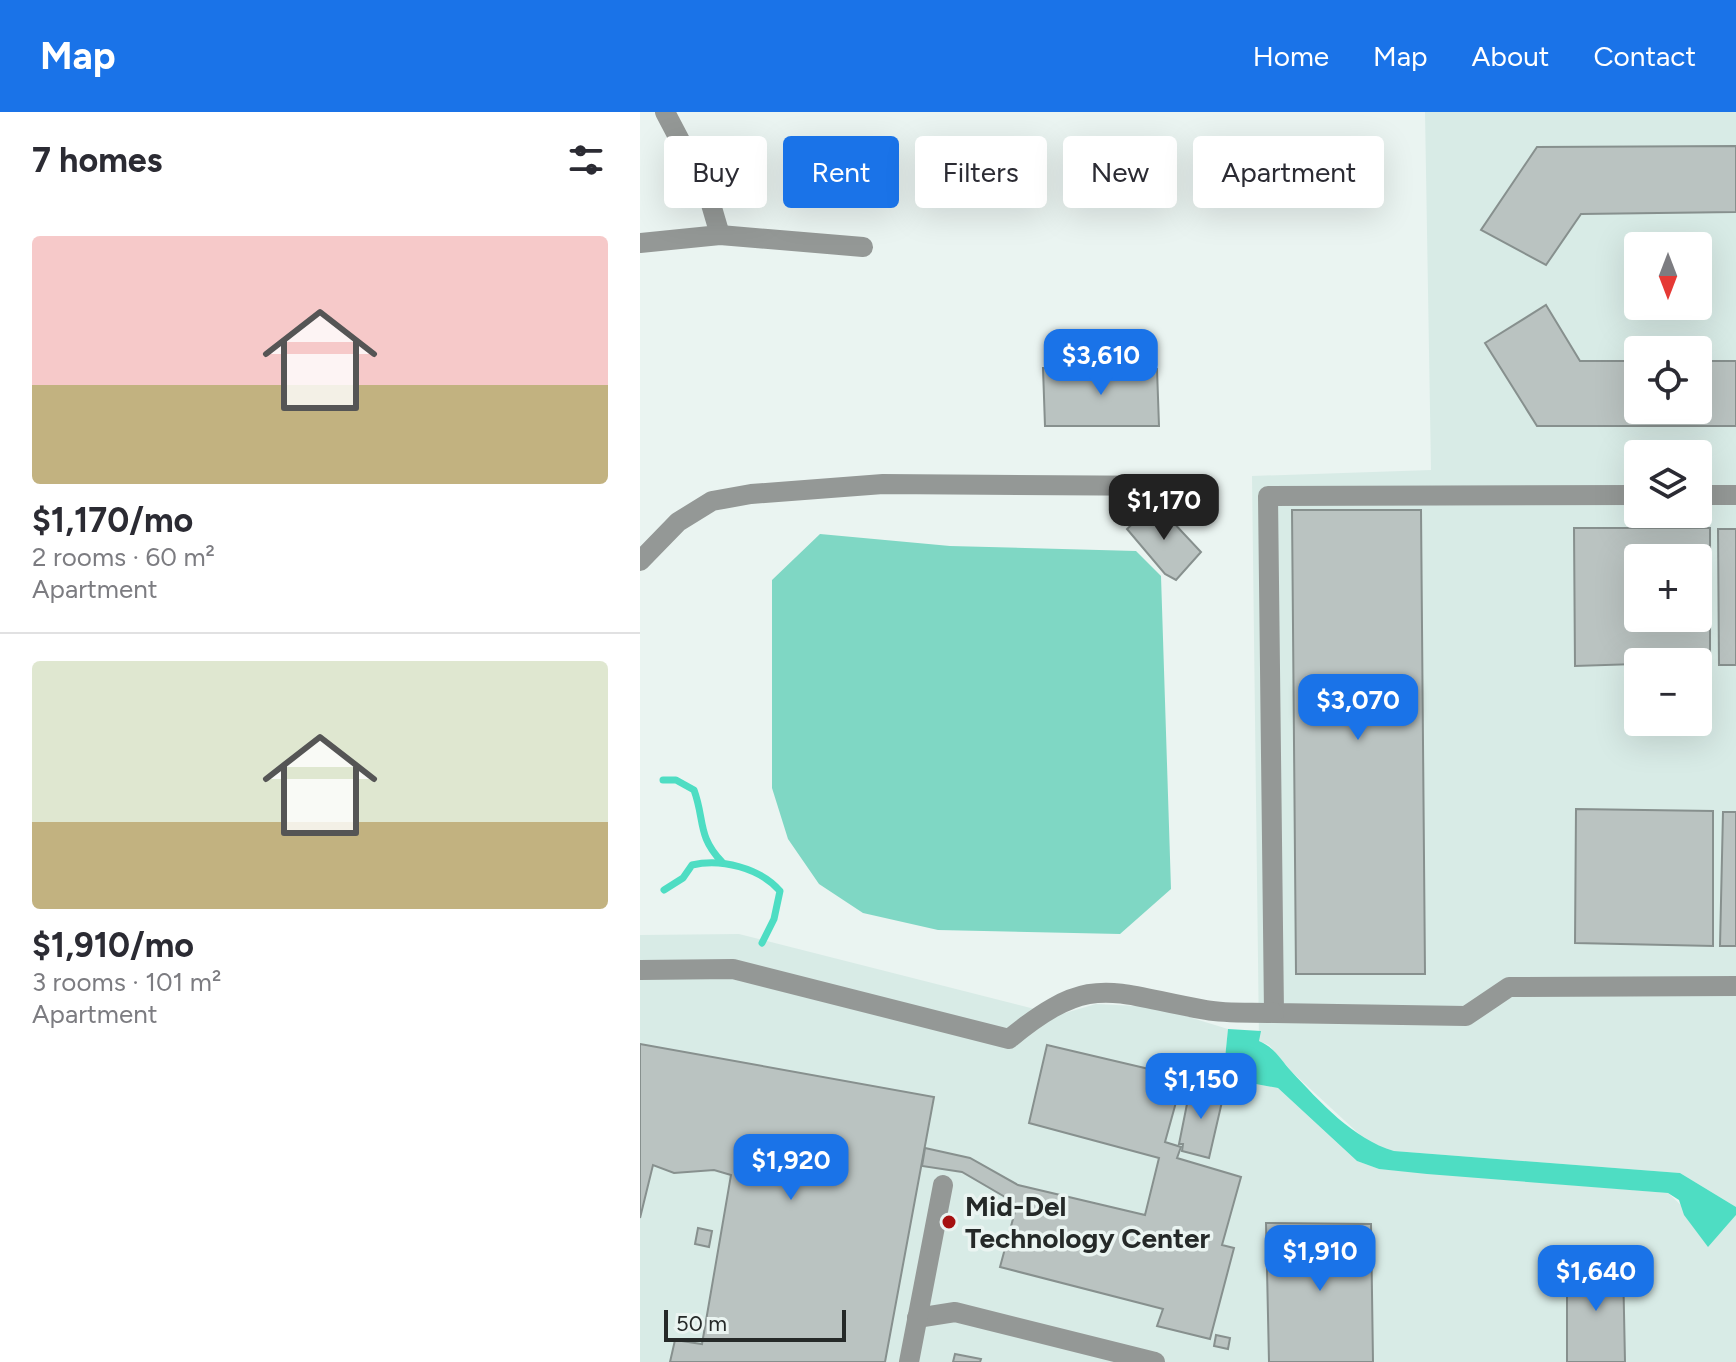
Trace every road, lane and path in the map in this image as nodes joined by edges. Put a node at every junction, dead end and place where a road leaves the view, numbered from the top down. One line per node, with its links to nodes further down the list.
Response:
1 (665, 112): 2 (street)
2 (720, 235): 3 (street); 4 (street)
3 (640, 243)
4 (863, 247)
5 (1185, 486): 9 (street)
6 (1624, 495): 12 (street)
7 (1712, 495): 8 (street)
8 (1736, 495)
9 (640, 561)
10 (640, 970): 12 (street)
11 (1736, 986): 12 (street)
12 (1274, 1013)
13 (943, 1185): 14 (street)
14 (917, 1318): 15 (street); 16 (street)
15 (909, 1362)
16 (1155, 1362)

